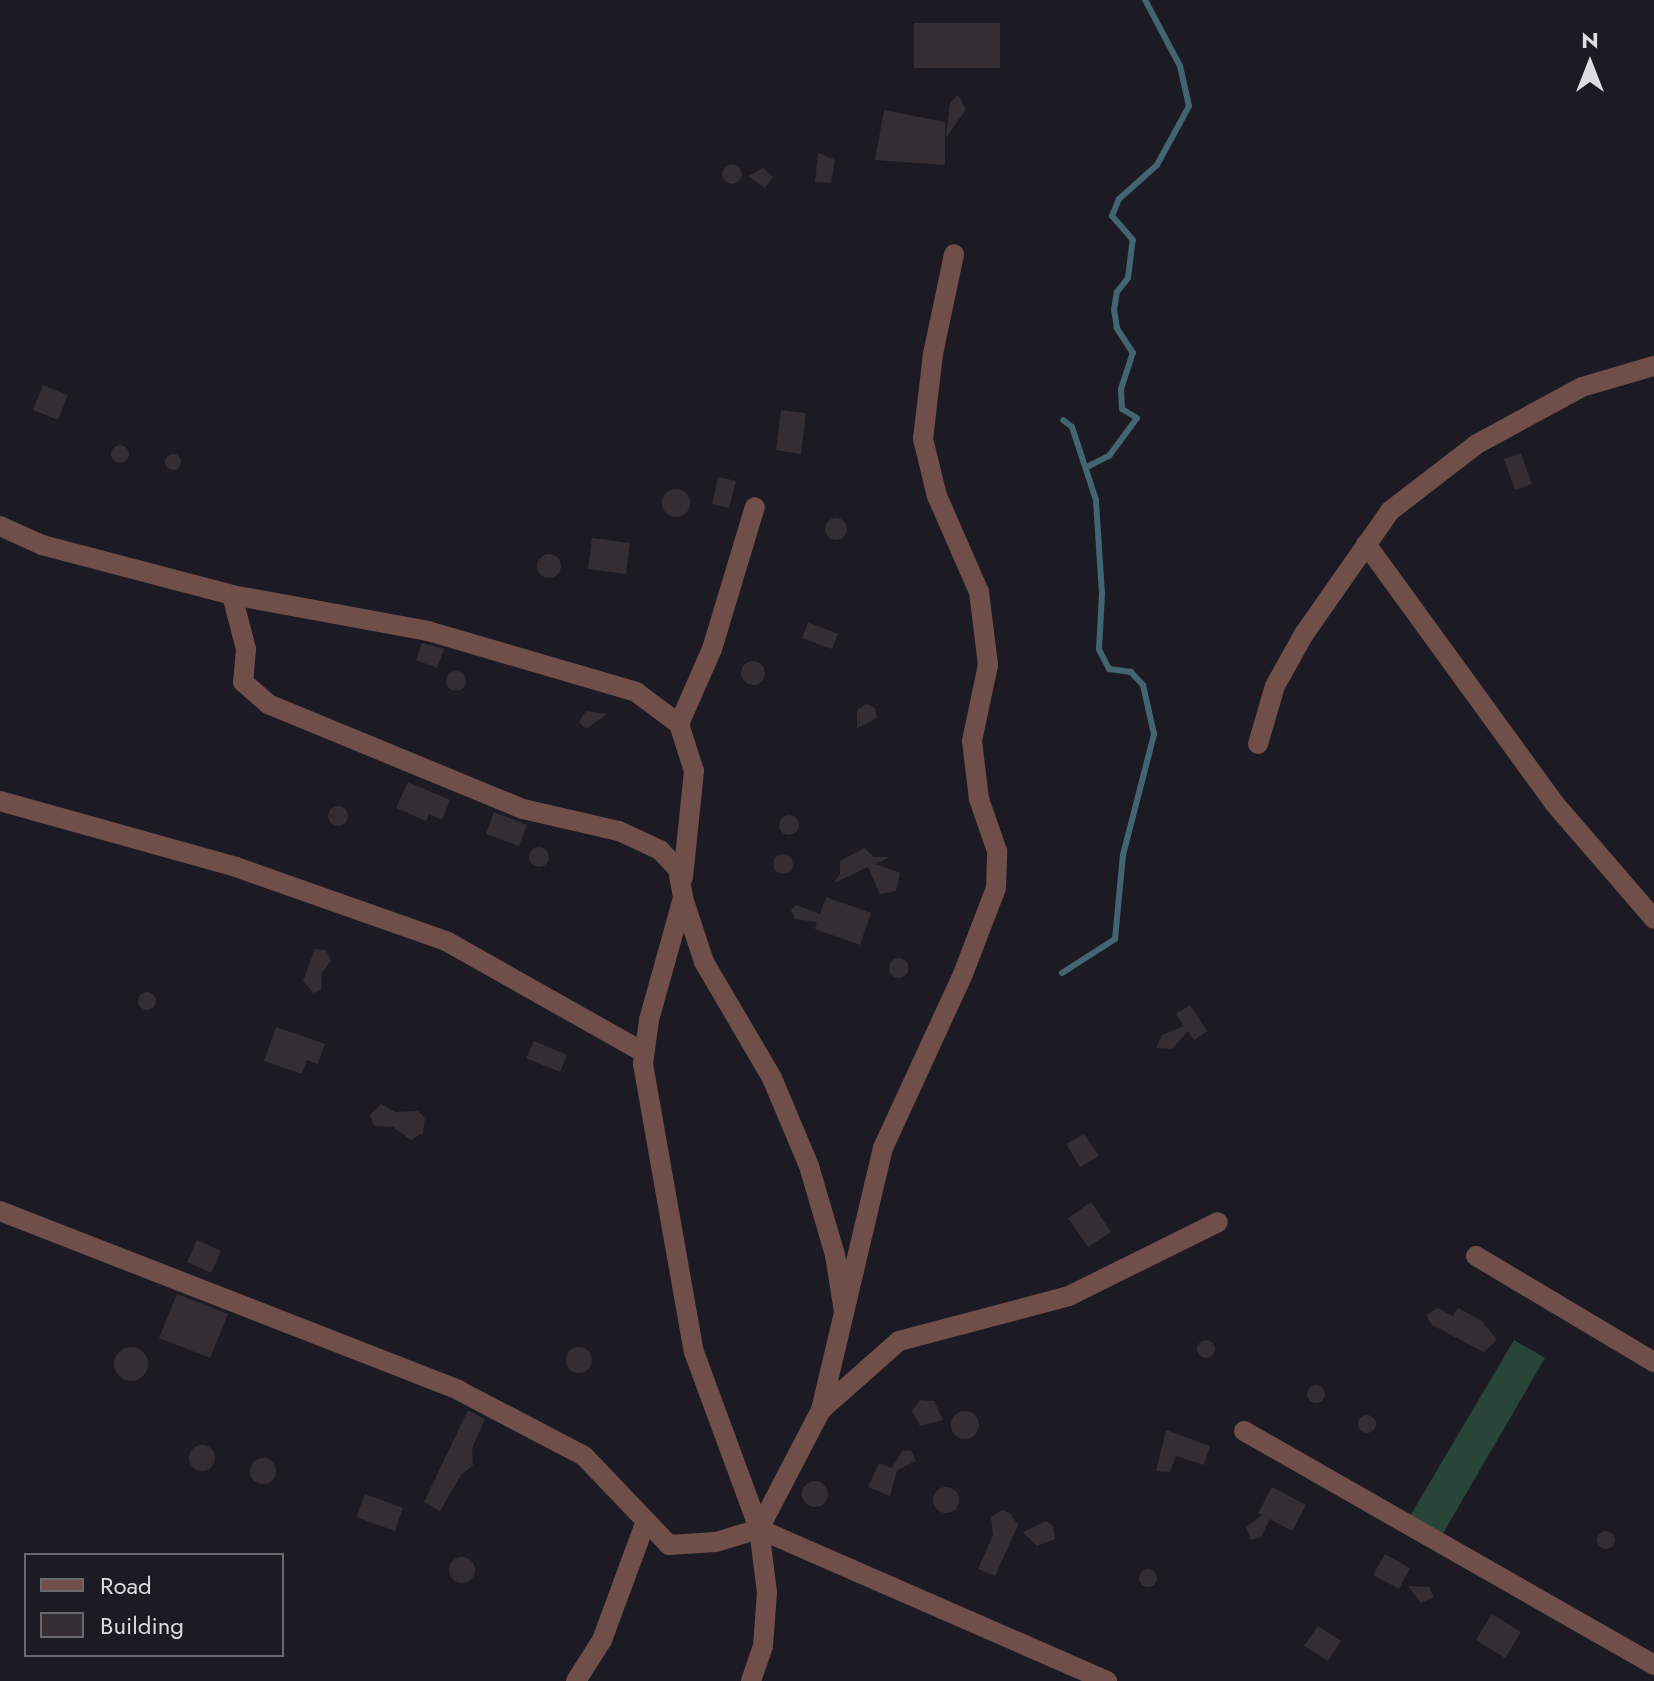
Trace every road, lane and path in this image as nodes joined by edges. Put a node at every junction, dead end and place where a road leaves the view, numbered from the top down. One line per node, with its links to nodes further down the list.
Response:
1 (954, 254): 17 (street)
2 (1654, 366): 5 (street)
3 (755, 507): 7 (street)
4 (0, 526): 6 (street)
5 (1366, 544): 8 (street); 12 (street)
6 (232, 595): 7 (street); 10 (street)
7 (679, 724): 10 (street)
8 (1258, 744)
9 (0, 801): 13 (street)
10 (683, 877): 11 (street)
11 (683, 898): 13 (street); 17 (street)
12 (1654, 919)
13 (643, 1052): 22 (street)
14 (0, 1211): 21 (street)
15 (1218, 1222): 19 (street)
16 (1476, 1256): 18 (street)
17 (845, 1319): 19 (street)
18 (1654, 1362)
19 (821, 1410): 22 (street)
20 (1244, 1431): 23 (street)
21 (645, 1524): 22 (street); 24 (street)
22 (759, 1529): 25 (street); 26 (street)
23 (1654, 1665)
24 (576, 1681)
25 (751, 1681)
26 (1107, 1681)

